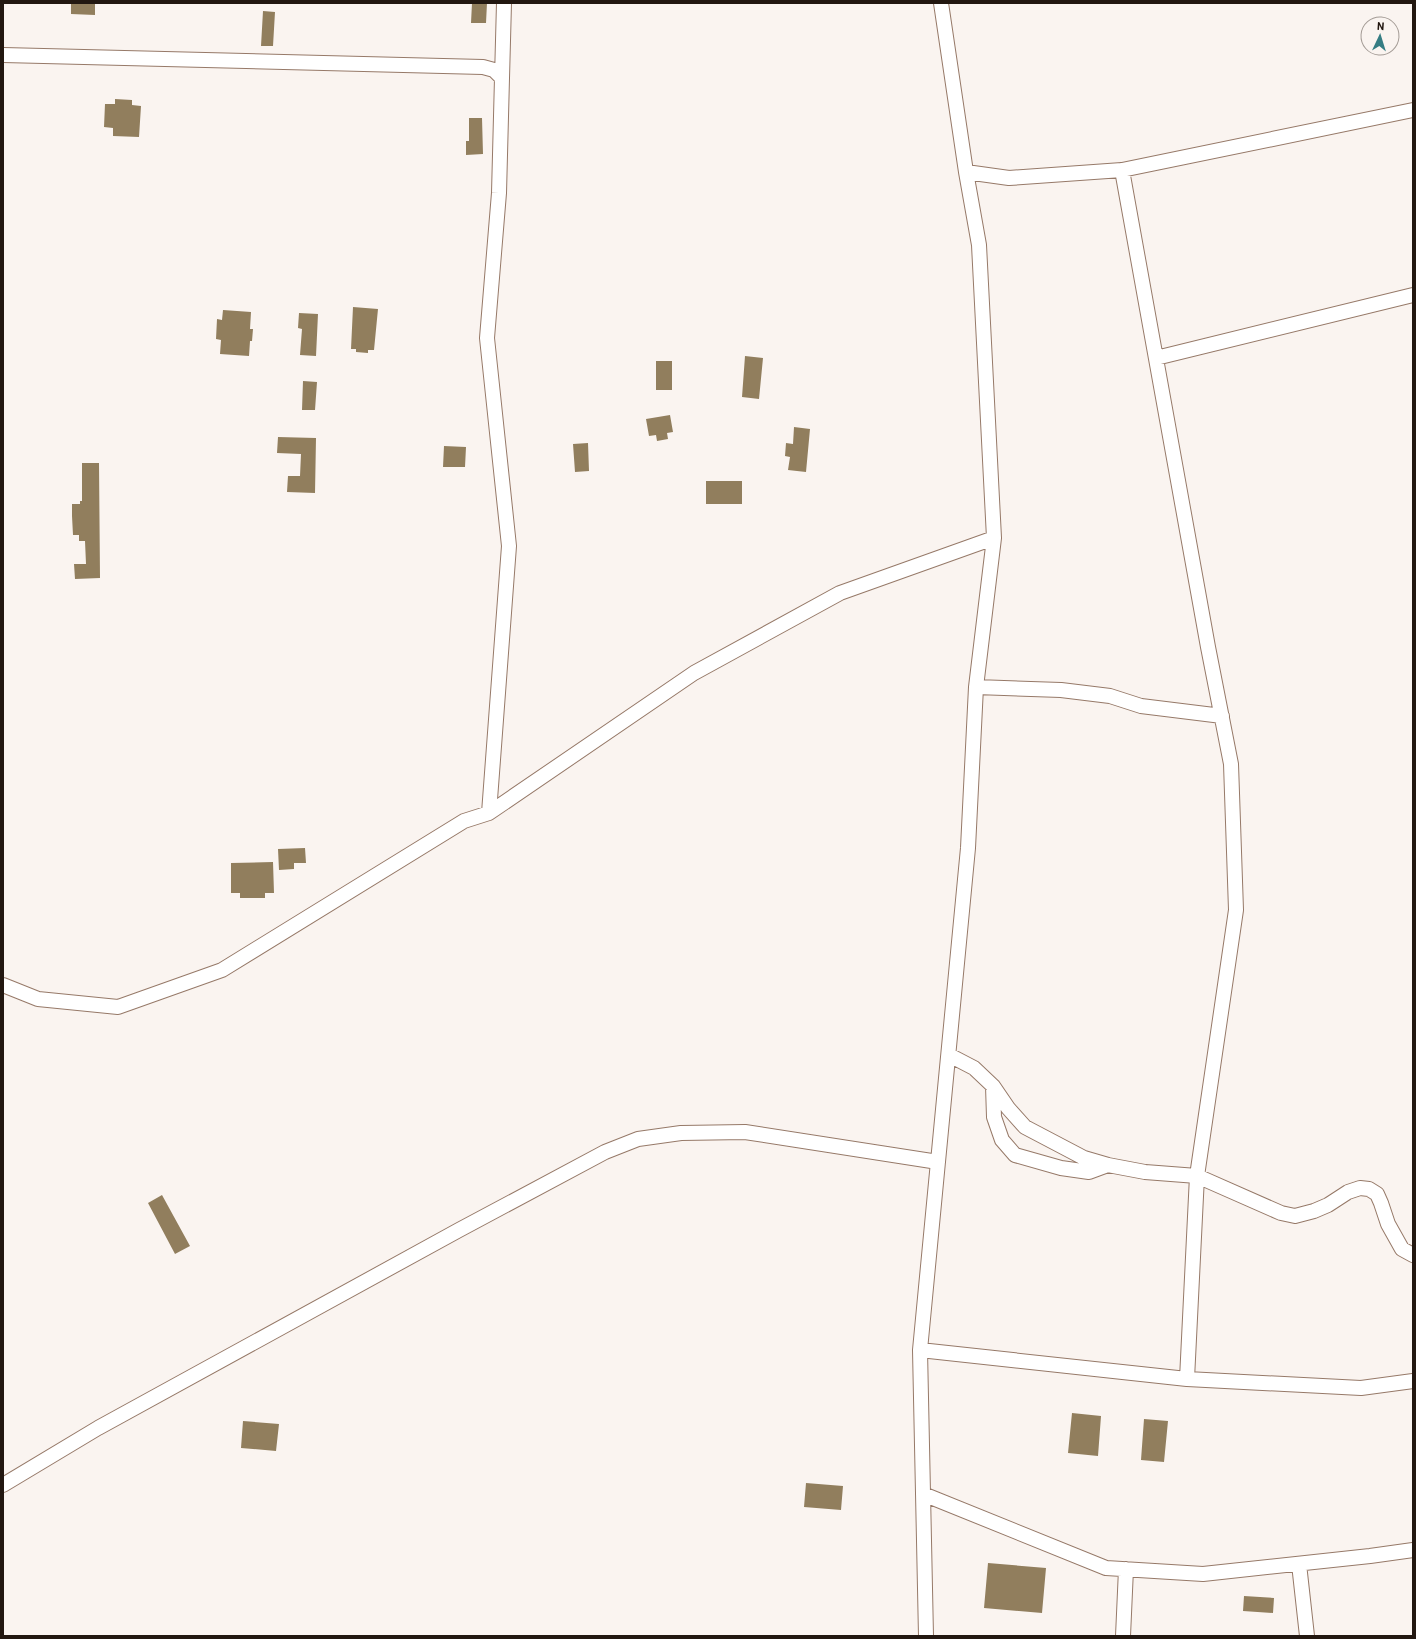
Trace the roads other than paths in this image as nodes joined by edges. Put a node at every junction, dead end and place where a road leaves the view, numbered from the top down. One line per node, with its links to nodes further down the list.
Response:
1 (504, 3): 4 (street)
2 (942, 3): 7 (street)
3 (3, 55): 4 (street)
4 (502, 78): 13 (street)
5 (1413, 110): 6 (street)
6 (1122, 170): 7 (street); 9 (street)
7 (966, 172): 10 (street)
8 (1413, 295): 9 (street)
9 (1156, 358): 12 (street)
10 (994, 538): 11 (street); 13 (street)
11 (976, 687): 12 (street); 15 (street)
12 (1222, 716): 19 (street)
13 (489, 813): 14 (street)
14 (3, 985)
15 (948, 1056): 16 (street); 17 (street)
16 (993, 1086): 18 (street); 18 (street)
17 (938, 1162): 21 (street); 24 (street)
18 (1108, 1165): 19 (street)
19 (1197, 1176): 20 (street); 22 (street)
20 (1413, 1255)
21 (920, 1350): 22 (street); 25 (street)
22 (1187, 1379): 23 (street)
23 (1413, 1381)
24 (3, 1485)
25 (923, 1494): 28 (street); 29 (street)
26 (1413, 1550): 27 (street)
27 (1299, 1564): 28 (street); 31 (street)
28 (1126, 1569): 30 (street)
29 (926, 1636)
30 (1123, 1636)
31 (1307, 1636)

